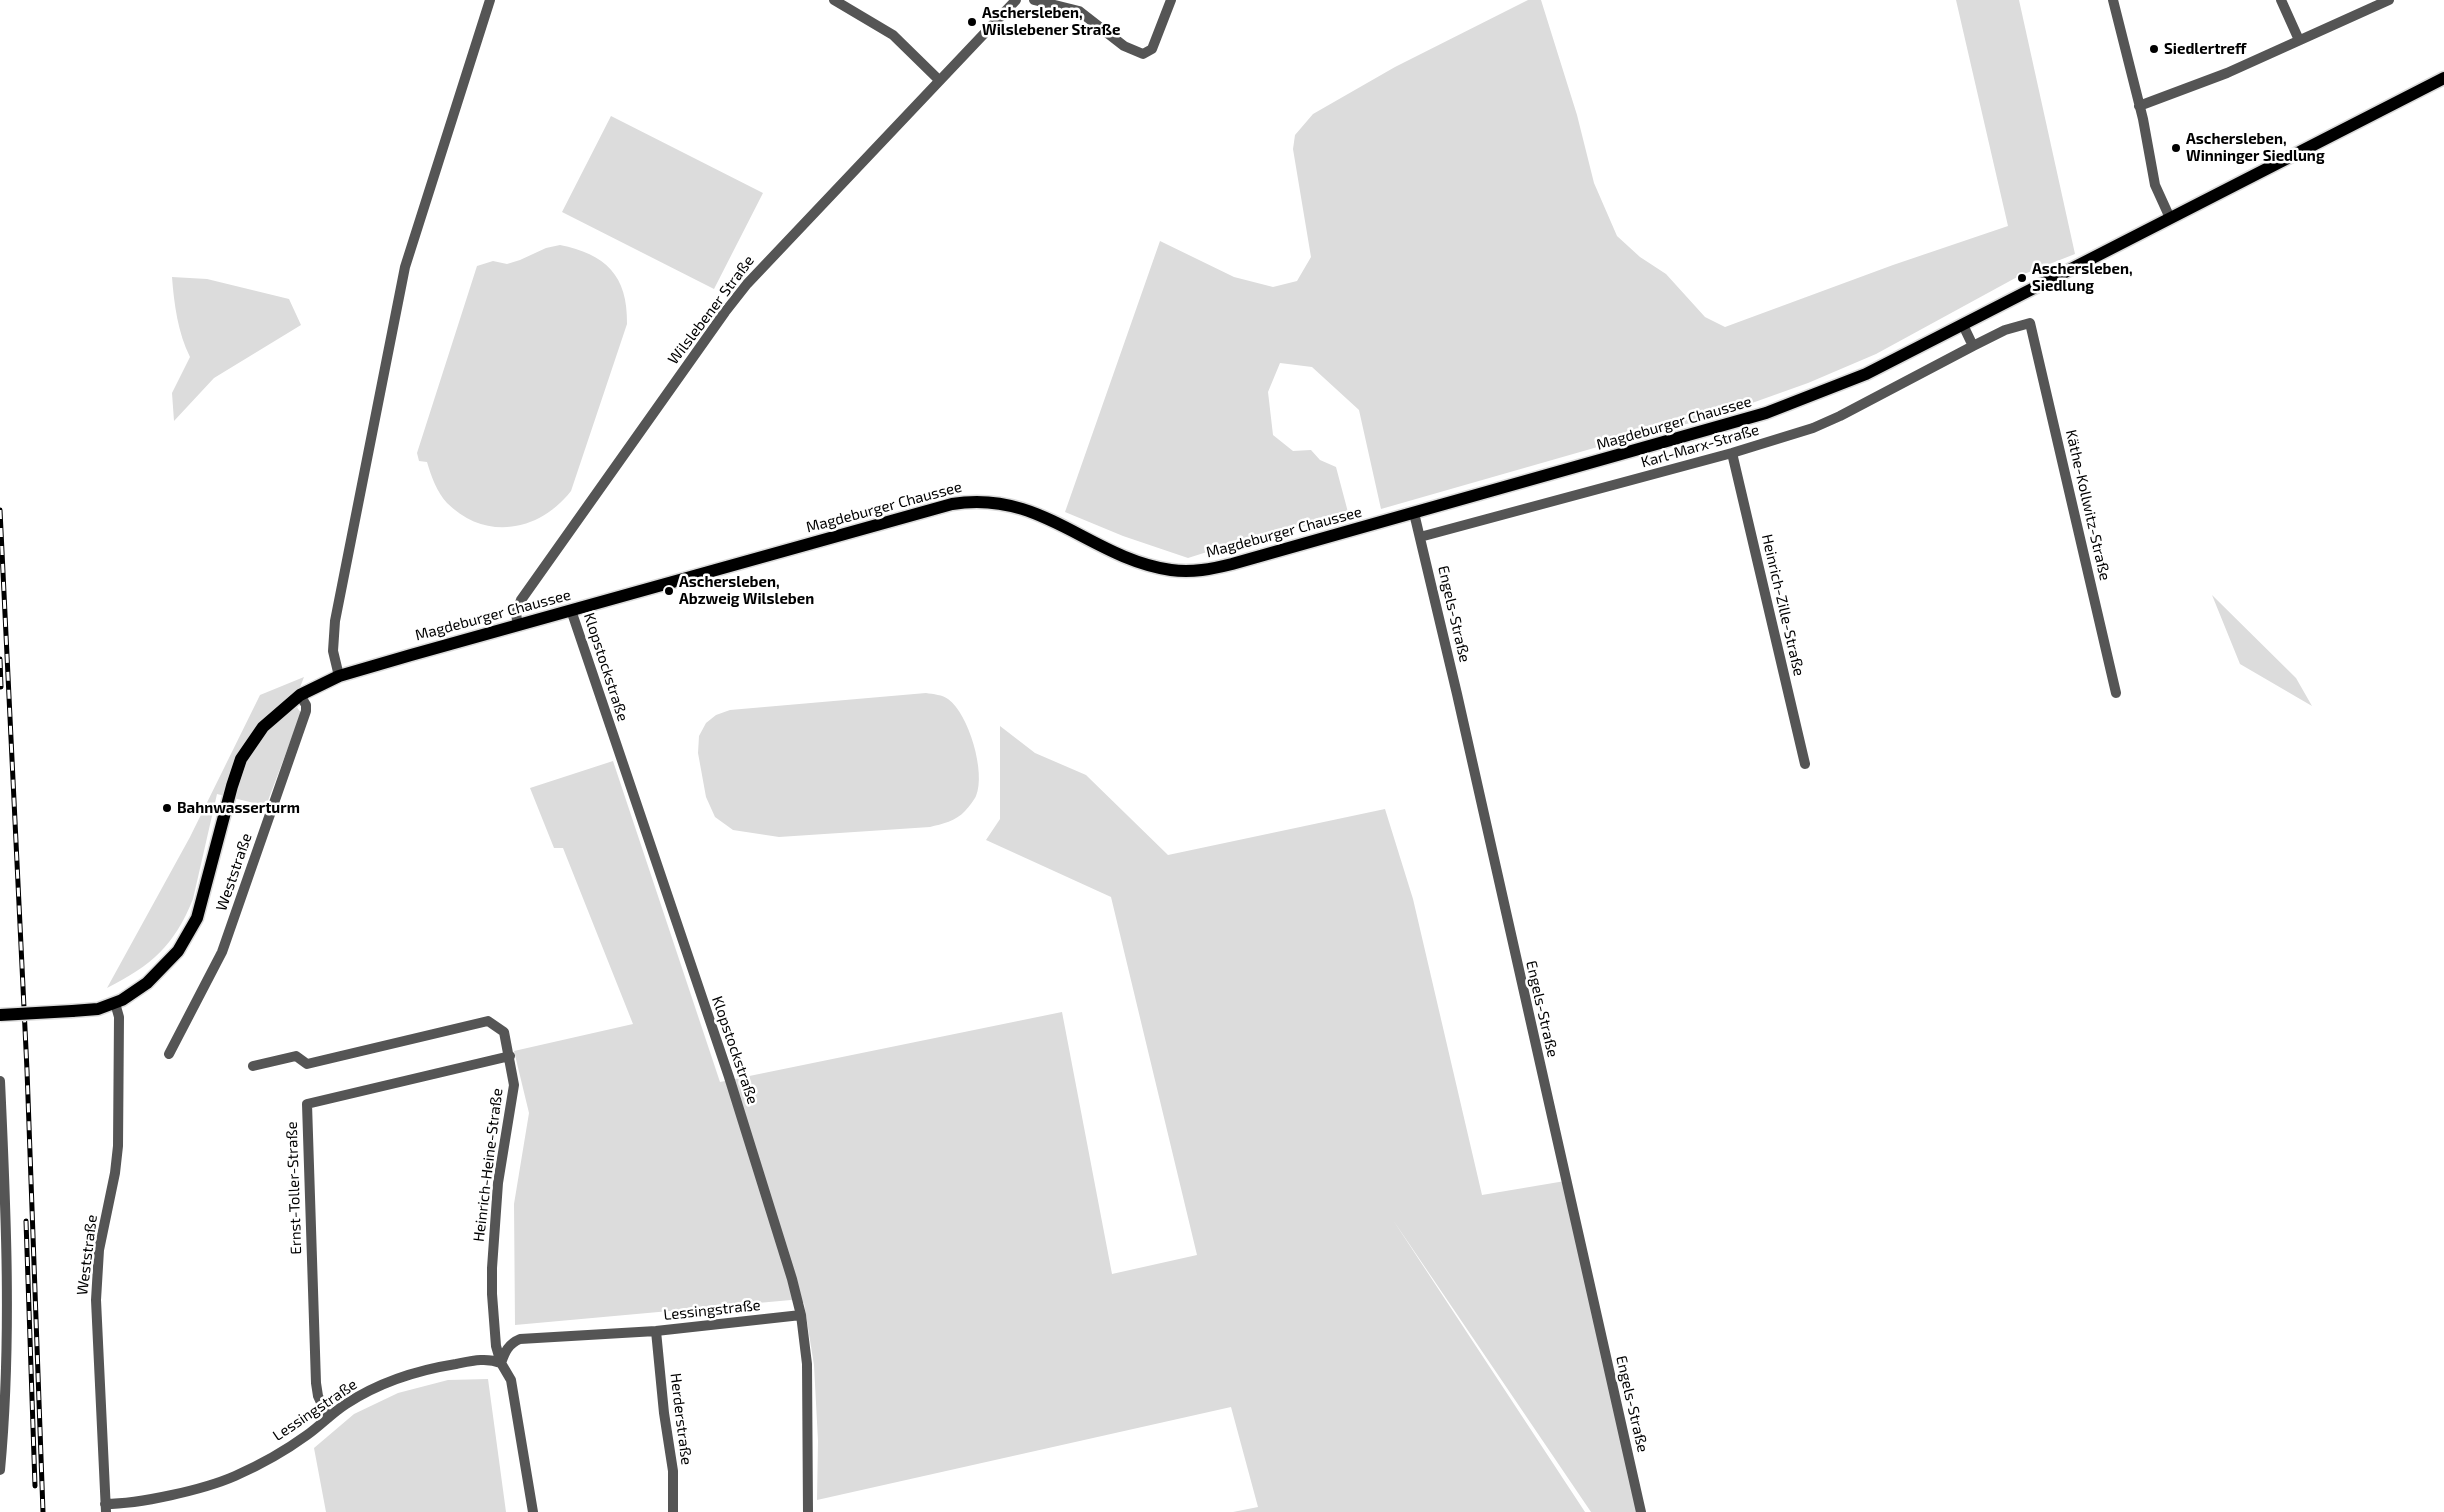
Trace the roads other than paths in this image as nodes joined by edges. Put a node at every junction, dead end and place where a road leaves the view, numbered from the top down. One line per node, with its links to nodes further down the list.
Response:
1 (490, 0): 22 (street)
2 (834, 0): 11 (street)
3 (1016, 0): 11 (street, Wilslebener Straße)
4 (1034, 0): 5 (street)
5 (1171, 0)
6 (2113, 0): 12 (street)
7 (2281, 0): 9 (street)
8 (2389, 0): 9 (street)
9 (2299, 40): 12 (street)
10 (2444, 78): 13 (main road, Magdeburger Chaussee)
11 (939, 80): 21 (street, Wilslebener Straße)
12 (2139, 106): 13 (street)
13 (2170, 218): 15 (main road, Magdeburger Chaussee)
14 (2030, 323): 16 (street, Karl-Marx-Straße); 23 (street, Käthe-Kollwitz-Straße)
15 (1963, 325): 16 (street); 18 (main road, Magdeburger Chaussee)
16 (1973, 346): 17 (street, Karl-Marx-Straße)
17 (1732, 453): 19 (street, Karl-Marx-Straße); 25 (street, Heinrich-Zille-Straße)
18 (1414, 513): 19 (street, Engels-Straße); 20 (main road, Magdeburger Chaussee)
19 (1420, 536): 42 (street, Engels-Straße)
20 (572, 610): 21 (main road, Magdeburger Chaussee); 32 (street, Klopstockstraße)
21 (518, 625): 22 (main road, Magdeburger Chaussee)
22 (339, 676): 24 (main road, Magdeburger Chaussee)
23 (2116, 693)
24 (300, 695): 26 (main road, Magdeburger Chaussee); 28 (street, Weststraße)
25 (1805, 764)
26 (115, 1002): 27 (main road, Magdeburger Chaussee, bridge); 38 (street, Weststraße)
27 (0, 1015)
28 (169, 1054)
29 (510, 1056): 30 (street, Heinrich-Heine-Straße); 34 (street, Heinrich-Heine-Straße); 36 (street, Ernst-Toller-Straße)
30 (253, 1066)
31 (0, 1081): 35 (street)
32 (801, 1315): 33 (street, Lessingstraße); 41 (street, Klopstockstraße)
33 (656, 1331): 34 (street, Lessingstraße); 40 (street, Herderstraße)
34 (501, 1363): 36 (street, Lessingstraße); 39 (street, Heinrich-Heine-Straße)
35 (3, 1388): 37 (street)
36 (328, 1418): 38 (street, Lessingstraße)
37 (0, 1470)
38 (105, 1508)
39 (533, 1512)
40 (673, 1512)
41 (808, 1512)
42 (1641, 1512)

